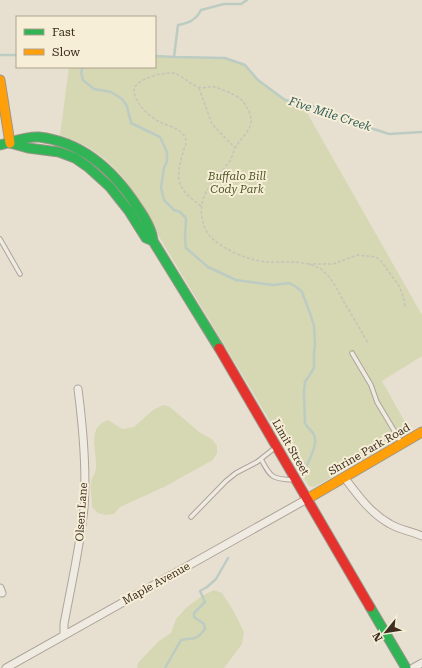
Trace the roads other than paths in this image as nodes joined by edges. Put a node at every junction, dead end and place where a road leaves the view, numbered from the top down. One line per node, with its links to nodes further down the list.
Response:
1 (0, 80): 2 (street)
2 (10, 143): 3 (street, Limit Street); 10 (street, Limit Street)
3 (0, 145)
4 (0, 239): 5 (lane)
5 (20, 274)
6 (352, 354): 9 (lane)
7 (78, 389): 19 (street, Olsen Lane)
8 (422, 432): 9 (street, Shrine Park Road)
9 (401, 443): 12 (street, Shrine Park Road)
10 (276, 446): 11 (lane); 13 (street, Limit Street)
11 (261, 459): 13 (lane); 15 (lane)
12 (344, 477): 14 (street, Shrine Park Road); 17 (street)
13 (297, 481): 14 (street, Limit Street)
14 (307, 499): 19 (street, Maple Avenue); 22 (street, Limit Street)
15 (191, 517)
16 (422, 530): 17 (street)
17 (412, 531): 18 (street)
18 (422, 536)
19 (64, 634): 21 (street, Maple Avenue)
20 (422, 663): 23 (street)
21 (6, 668)
22 (406, 668)
23 (413, 668)

